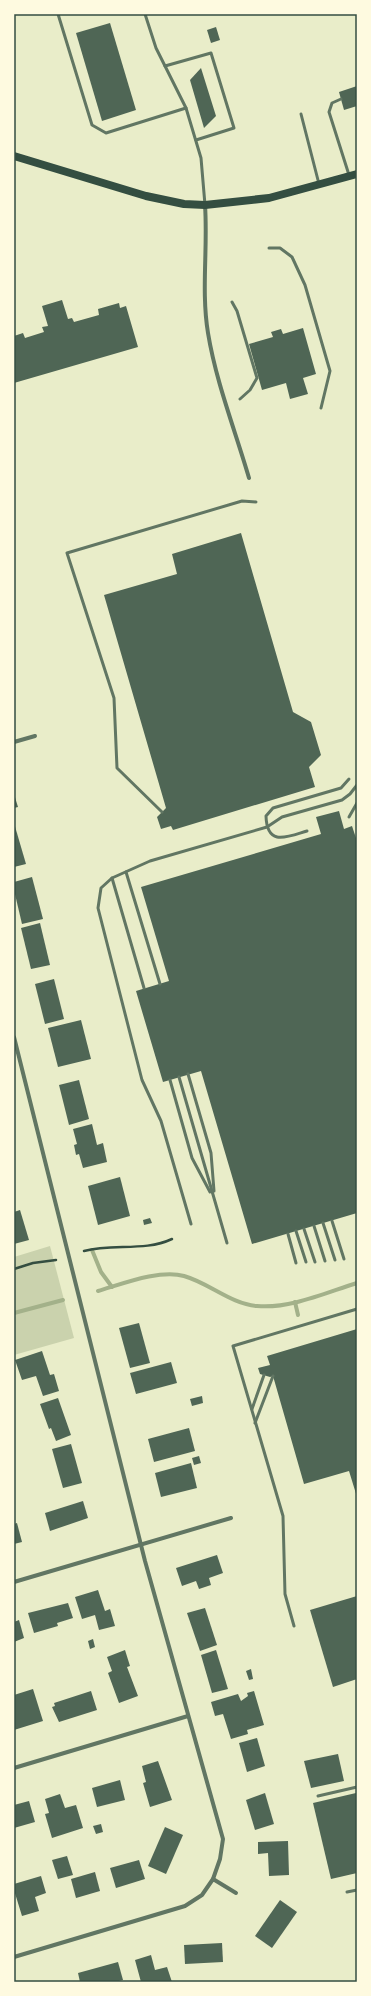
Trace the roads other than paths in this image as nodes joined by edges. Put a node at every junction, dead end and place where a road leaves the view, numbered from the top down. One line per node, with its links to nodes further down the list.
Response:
1 (58, 14): 5 (lane)
2 (145, 14): 3 (lane)
3 (165, 66): 5 (lane); 7 (lane)
4 (341, 99): 9 (lane)
5 (186, 108): 7 (lane)
6 (302, 114): 10 (lane)
7 (196, 140): 11 (lane)
8 (14, 156): 11 (main road)
9 (353, 175): 10 (main road)
10 (319, 186): 11 (main road)
11 (205, 205): 16 (street)
12 (269, 248): 15 (lane)
13 (232, 302): 14 (lane)
14 (240, 399)
15 (321, 408)
16 (249, 478)
17 (256, 502): 23 (lane)
18 (35, 736): 19 (street)
19 (14, 742)
20 (349, 779): 25 (lane)
21 (357, 785): 25 (lane)
22 (357, 803): 24 (lane)
23 (162, 812)
24 (348, 817)
25 (267, 827): 26 (lane); 27 (lane)
26 (307, 831)
27 (126, 872): 28 (lane); 29 (lane)
28 (112, 878): 30 (lane); 38 (lane)
29 (160, 984)
30 (144, 988)
31 (14, 1037): 56 (street)
32 (188, 1074): 35 (lane)
33 (179, 1077): 35 (lane)
34 (170, 1080): 35 (lane)
35 (214, 1199): 43 (lane)
36 (332, 1220): 44 (lane)
37 (323, 1223): 45 (lane)
38 (191, 1224)
39 (314, 1226): 46 (lane)
40 (304, 1229): 48 (lane)
41 (296, 1231): 47 (lane)
42 (288, 1234): 49 (lane)
43 (227, 1243)
44 (344, 1259)
45 (335, 1260)
46 (325, 1261)
47 (306, 1262)
48 (315, 1262)
49 (296, 1263)
50 (357, 1309): 53 (lane)
51 (264, 1375): 53 (lane)
52 (273, 1376): 54 (lane)
53 (252, 1410): 54 (lane)
54 (256, 1423): 58 (lane)
55 (232, 1518): 56 (street)
56 (140, 1544): 57 (street); 59 (street)
57 (14, 1582)
58 (294, 1626)
59 (188, 1716): 60 (street); 63 (street)
60 (14, 1768)
61 (357, 1787): 62 (lane)
62 (318, 1796)
63 (213, 1879): 66 (street); 67 (street)
64 (357, 1890): 65 (lane)
65 (347, 1892)
66 (236, 1894)
67 (14, 1957)

